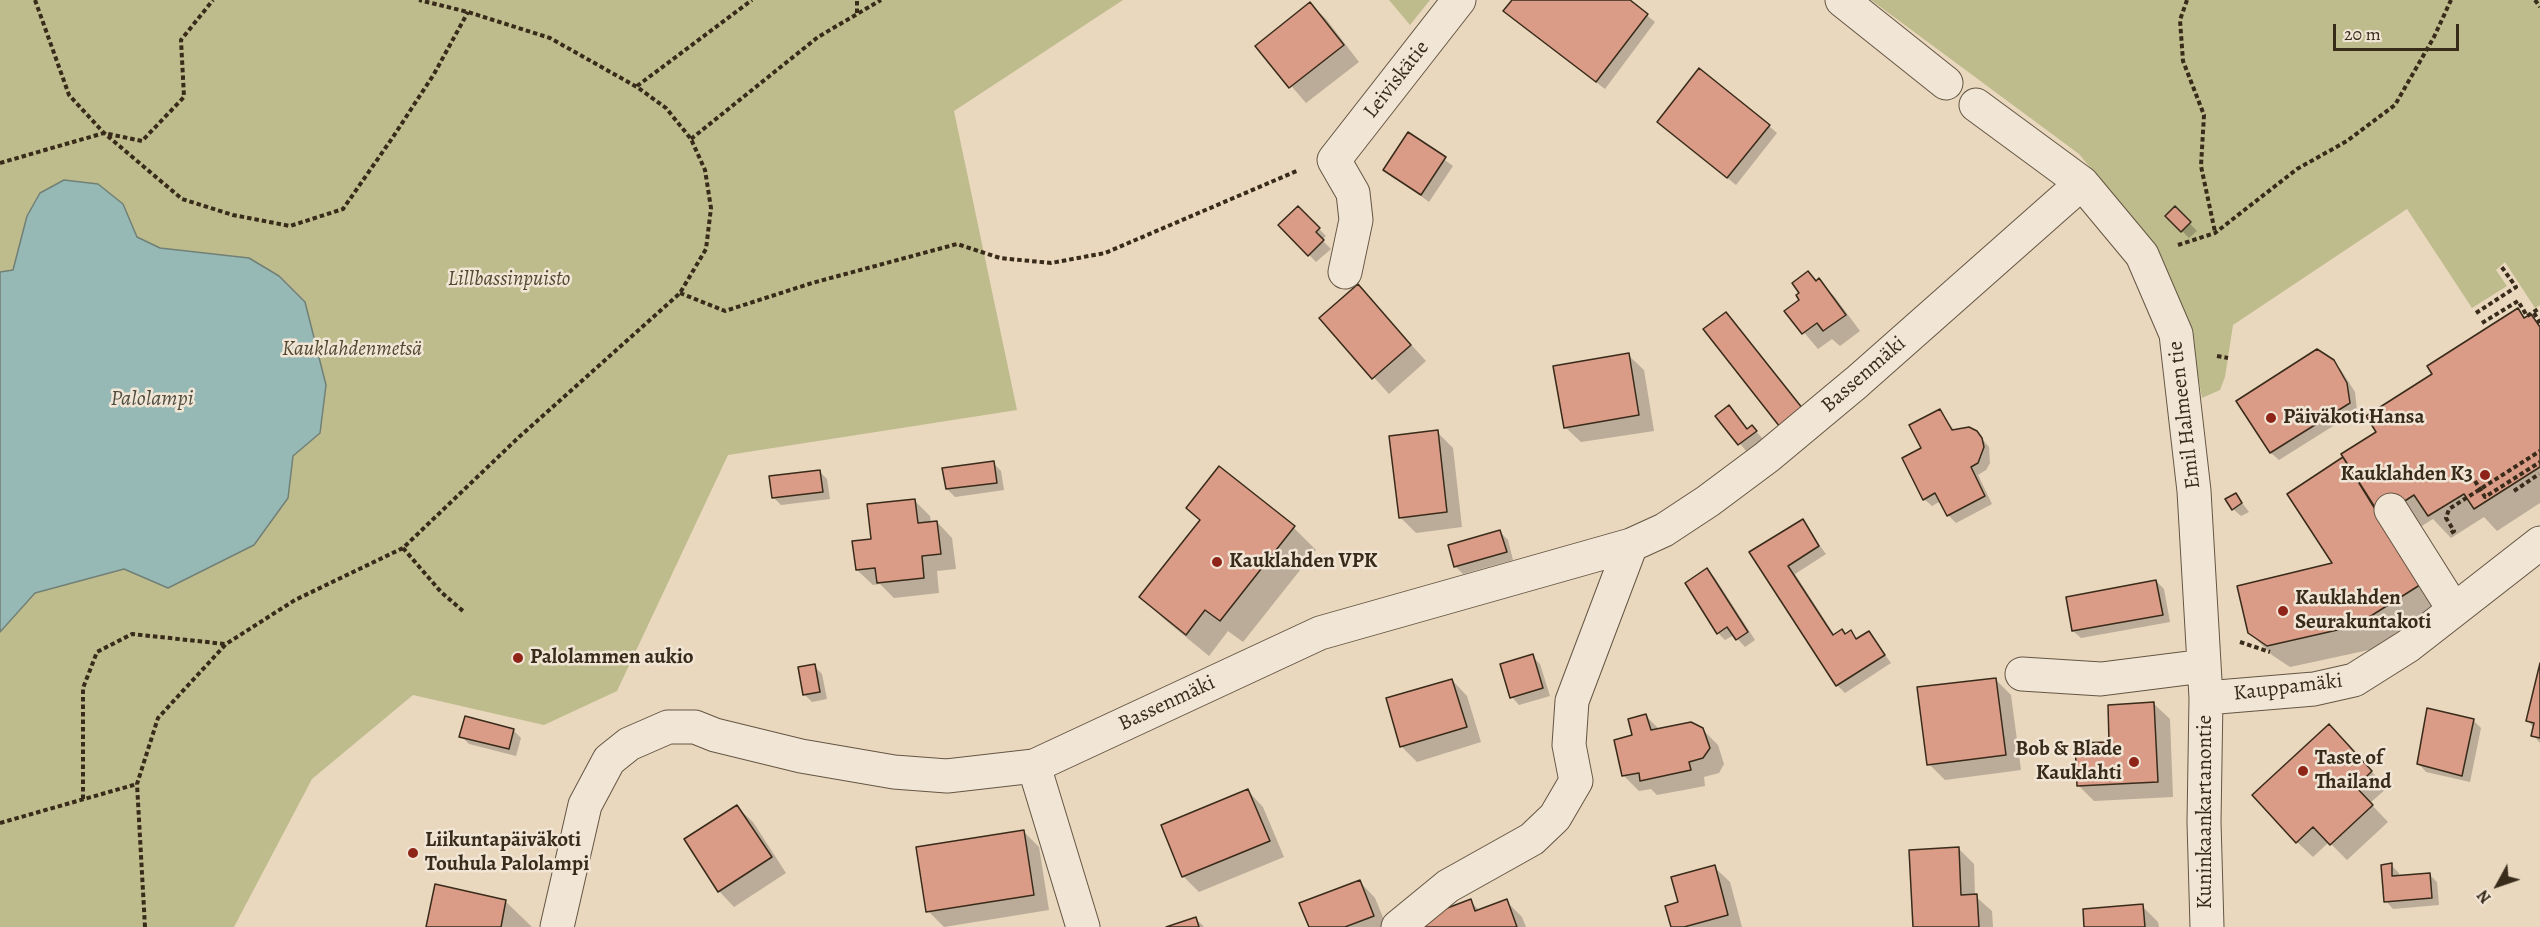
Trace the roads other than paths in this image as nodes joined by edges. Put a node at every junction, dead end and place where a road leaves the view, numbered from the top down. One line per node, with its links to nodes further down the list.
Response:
1 (1460, 0): 6 (street, Leiviskätie)
2 (1842, 0): 3 (street)
3 (1946, 83)
4 (1976, 105): 5 (street, Emil Halmeen tie)
5 (2082, 183): 9 (street, Bassenmäki); 12 (street, Emil Halmeen tie)
6 (1345, 272)
7 (2400, 504): 10 (street)
8 (2540, 543): 10 (street, Kauppamäki)
9 (1631, 545): 13 (street, Bassenmäki); 16 (street)
10 (2463, 604): 12 (street, Kauppamäki)
11 (2022, 674): 12 (street, Kauppamäki)
12 (2205, 682): 17 (street, Kuninkaankartanontie)
13 (1034, 766): 14 (street, Bassenmäki); 15 (street)
14 (556, 927)
15 (1083, 927)
16 (1398, 927)
17 (2207, 927)

